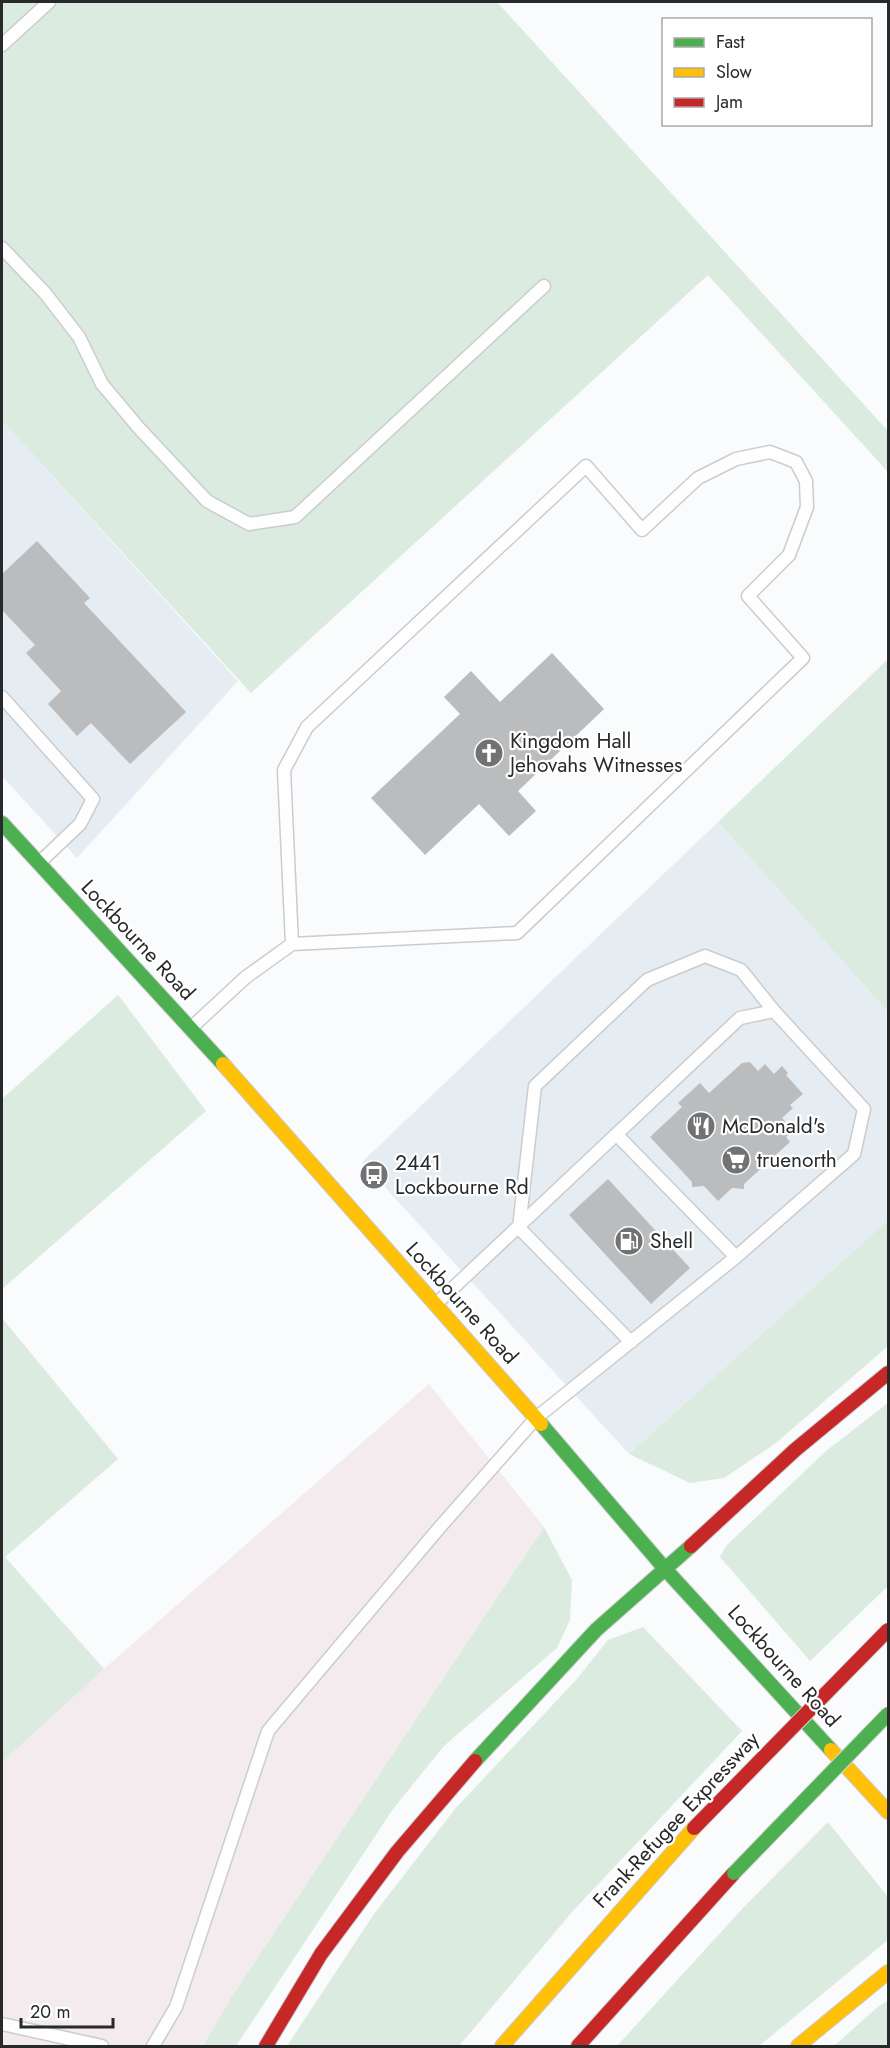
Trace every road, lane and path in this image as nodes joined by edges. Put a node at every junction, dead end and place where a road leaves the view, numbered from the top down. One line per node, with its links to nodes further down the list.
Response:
1 (49, 2): 2 (lane)
2 (2, 45)
3 (2, 248): 4 (lane)
4 (544, 286)
5 (2, 697): 7 (lane)
6 (2, 823): 7 (main road, Lockbourne Road)
7 (39, 863): 10 (main road, Lockbourne Road)
8 (292, 944): 8 (lane); 10 (lane)
9 (774, 1011): 11 (lane); 12 (lane); 13 (lane)
10 (191, 1028): 14 (main road, Lockbourne Road)
11 (617, 1135): 12 (lane); 13 (lane)
12 (519, 1228): 14 (lane); 15 (lane)
13 (736, 1257): 15 (lane)
14 (436, 1305): 17 (main road, Lockbourne Road)
15 (631, 1342): 17 (lane)
16 (888, 1373): 18 (main road)
17 (536, 1418): 18 (main road, Lockbourne Road); 25 (lane)
18 (666, 1570): 21 (main road, Lockbourne Road); 26 (main road)
19 (888, 1630): 27 (main road, Frank-Refugee Expressway, bridge)
20 (888, 1714): 28 (main road, bridge)
21 (888, 1812)
22 (888, 1972): 29 (main road)
23 (2, 2024): 24 (lane)
24 (102, 2046)
25 (153, 2046)
26 (266, 2046)
27 (502, 2046)
28 (578, 2046)
29 (798, 2046)

